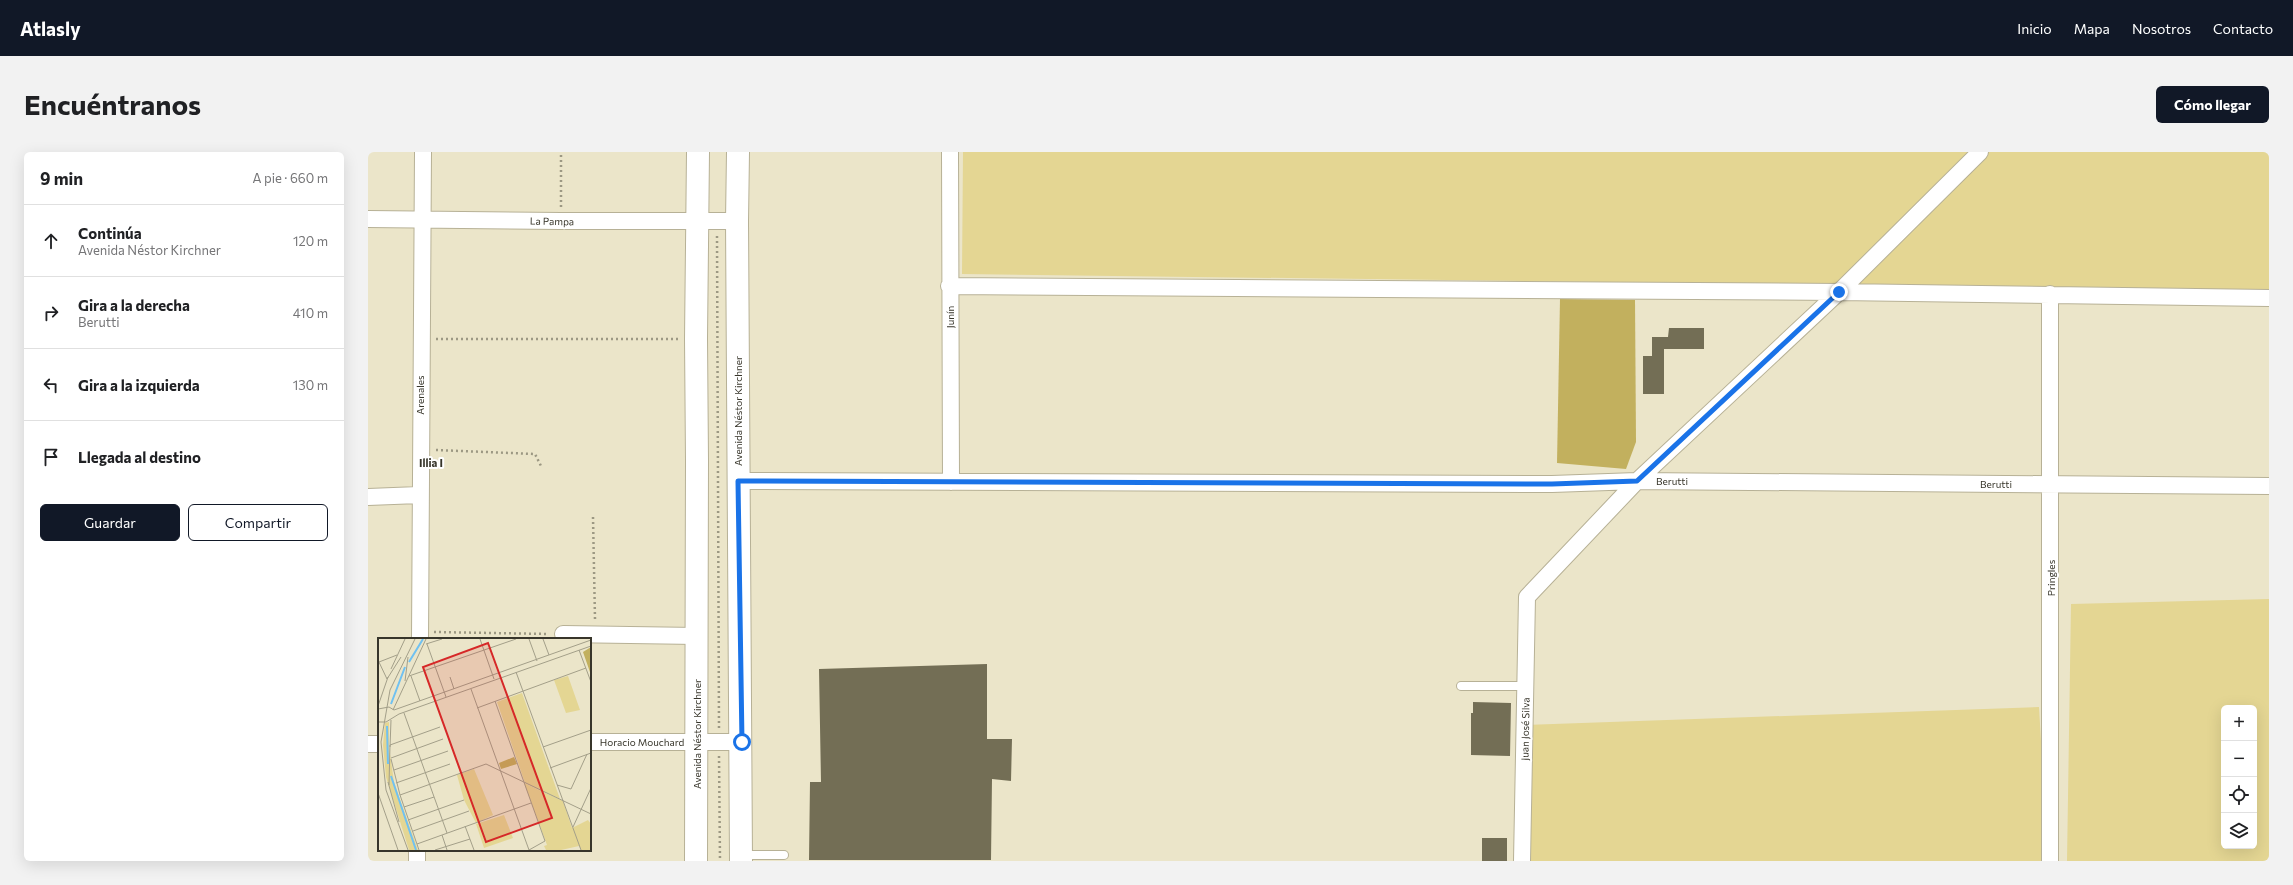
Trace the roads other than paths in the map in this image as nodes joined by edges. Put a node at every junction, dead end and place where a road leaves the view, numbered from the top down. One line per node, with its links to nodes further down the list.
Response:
1 (423, 152): 7 (street, Arenales)
2 (698, 152): 8 (main road, Avenida Néstor Kirchner)
3 (738, 152): 8 (main road, Avenida Néstor Kirchner)
4 (950, 152): 9 (street, Junín)
5 (1980, 152): 10 (street)
6 (368, 219): 7 (street, La Pampa)
7 (422, 219): 8 (street, La Pampa); 18 (street, Arenales)
8 (717, 221): 13 (main road, Avenida Néstor Kirchner); 22 (main road, Avenida Néstor Kirchner)
9 (949, 286): 10 (street); 15 (street, Junín)
10 (1839, 292): 11 (street); 14 (street)
11 (2050, 294): 12 (street); 16 (street, Pringles)
12 (2269, 298)
13 (738, 481): 15 (street, Berutti); 27 (main road, Avenida Néstor Kirchner)
14 (1637, 481): 15 (street, Berutti); 16 (street, Berutti); 24 (street, Juan José Silva)
15 (951, 482)
16 (2052, 484): 17 (street, Berutti); 32 (street, Pringles)
17 (2269, 486)
18 (420, 495): 19 (street); 21 (street, Arenales)
19 (368, 497)
20 (563, 634): 22 (street)
21 (420, 635)
22 (697, 636): 26 (main road, Avenida Néstor Kirchner)
23 (1461, 686): 24 (lane)
24 (1526, 686): 31 (street, Juan José Silva)
25 (591, 742): 26 (street, Horacio Mouchard)
26 (697, 742): 27 (street, Horacio Mouchard); 30 (main road, Avenida Néstor Kirchner)
27 (742, 742): 29 (main road, Avenida Néstor Kirchner)
28 (784, 855): 29 (lane)
29 (741, 858)
30 (696, 861)
31 (1522, 861)
32 (2050, 861)

